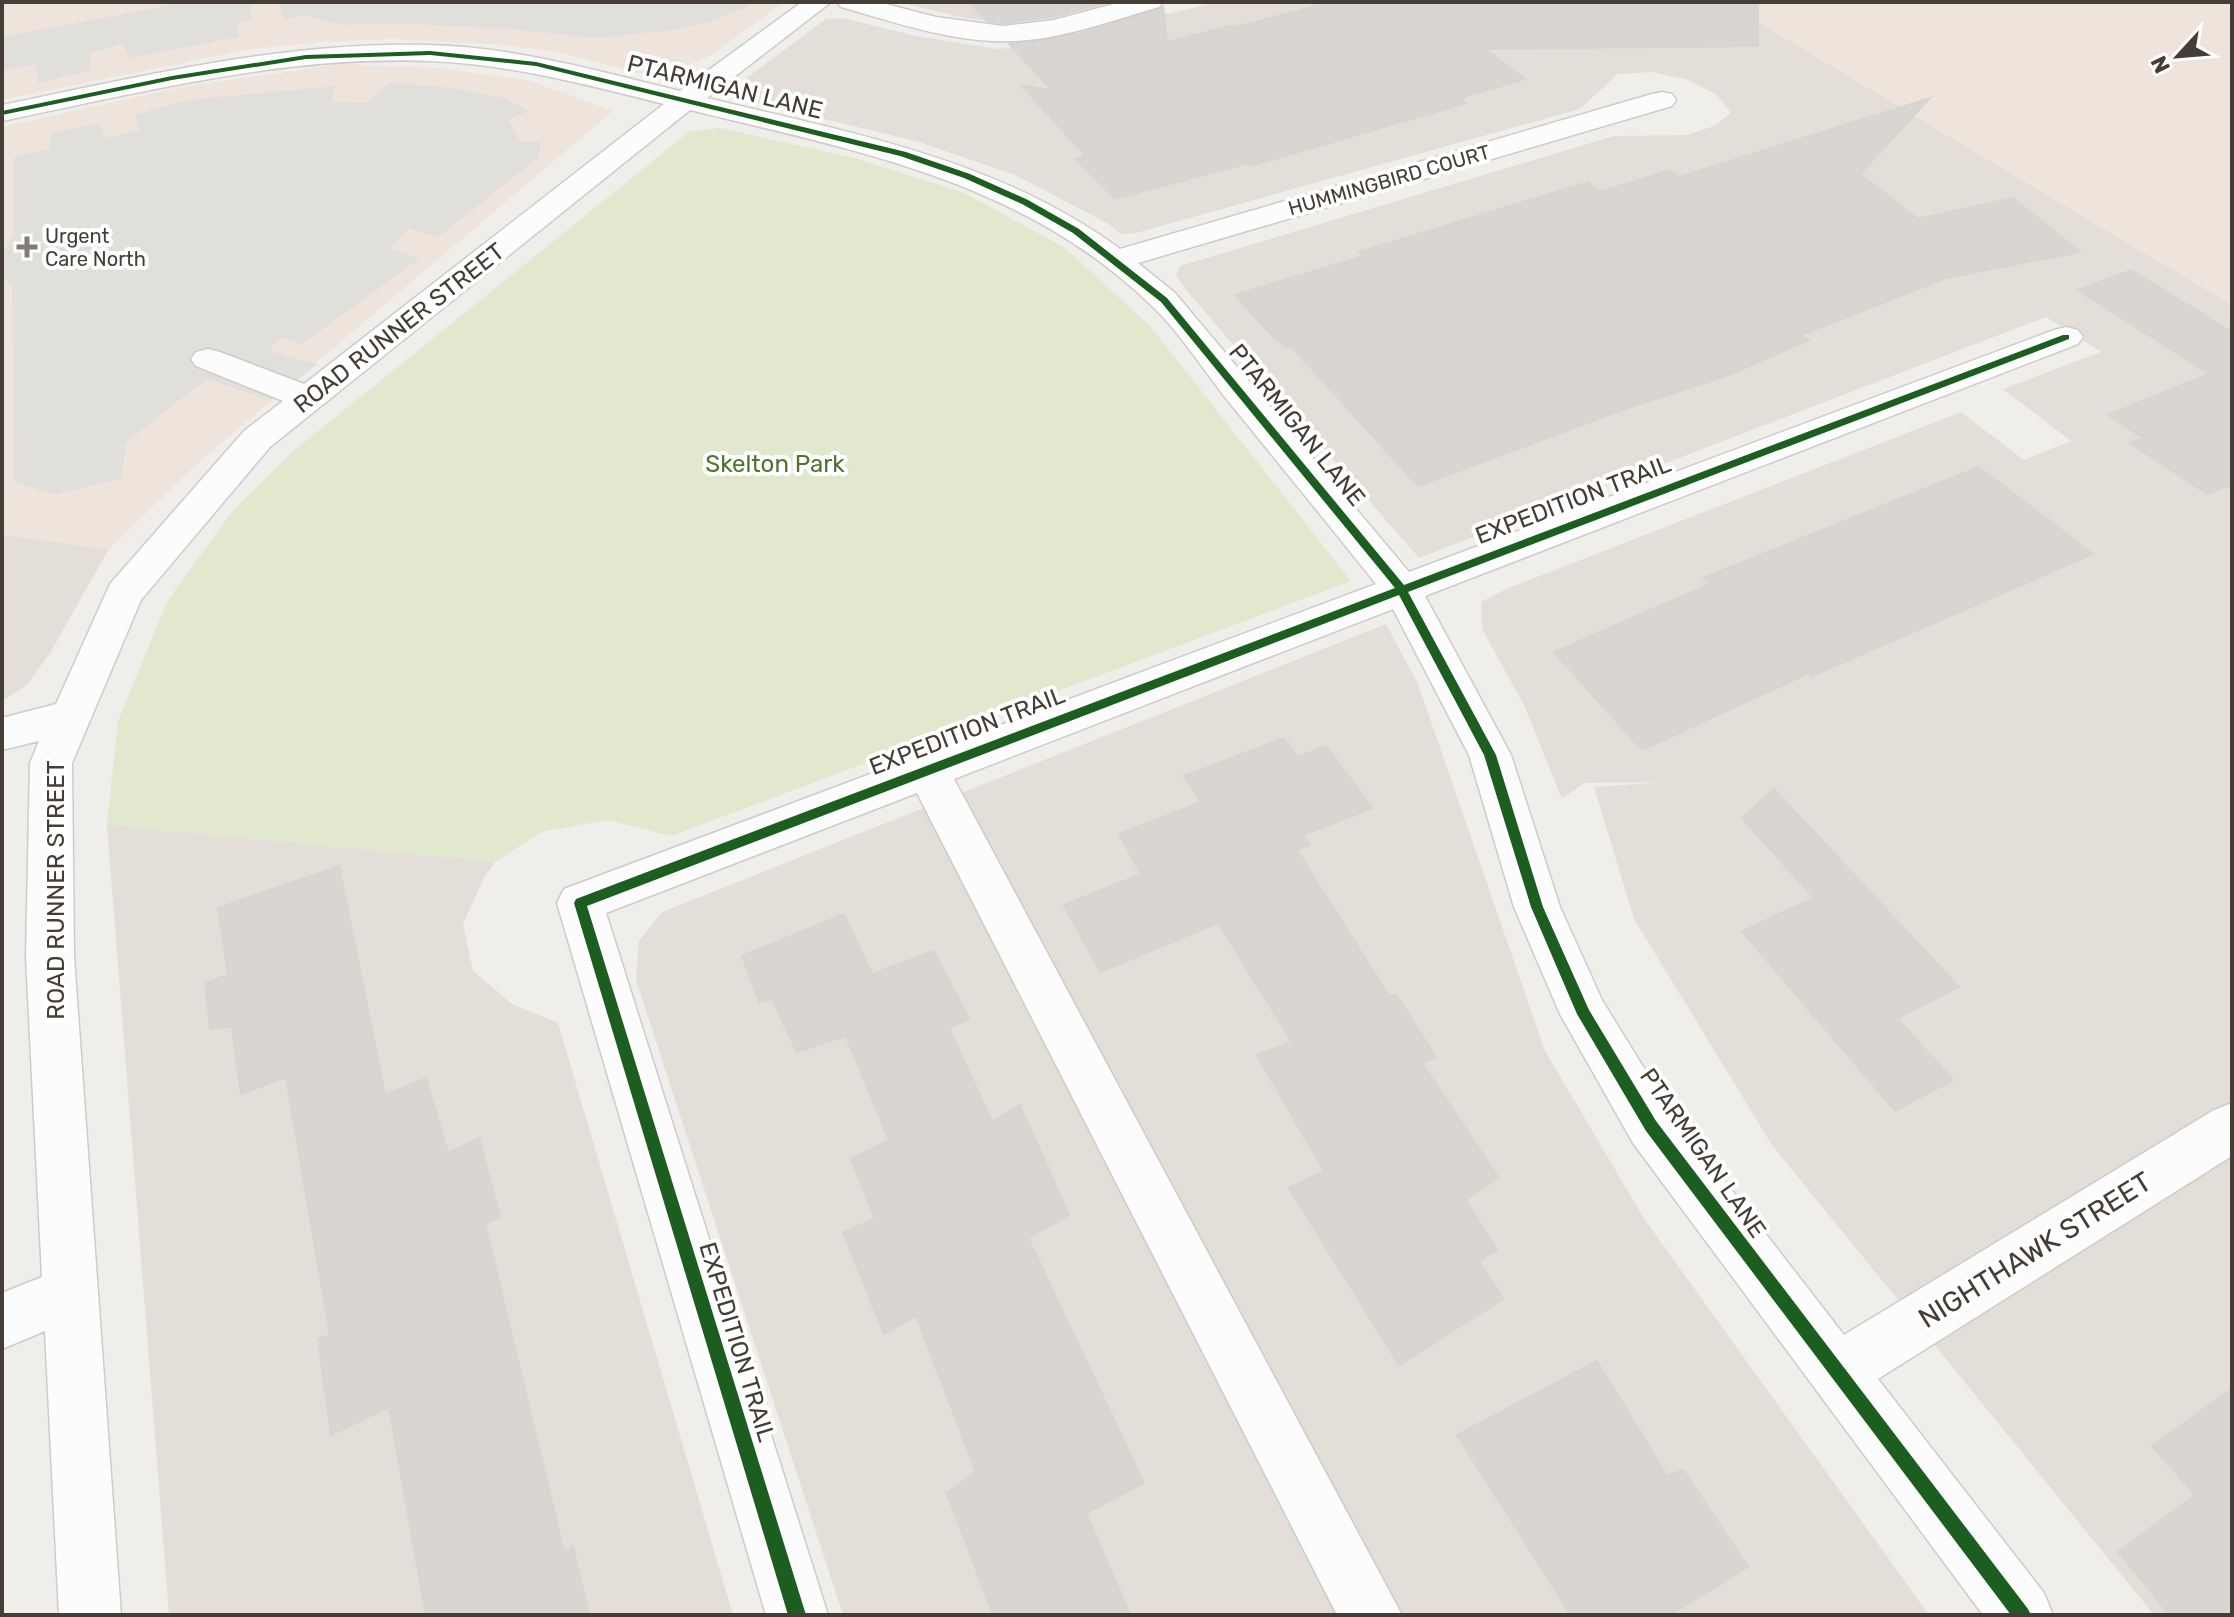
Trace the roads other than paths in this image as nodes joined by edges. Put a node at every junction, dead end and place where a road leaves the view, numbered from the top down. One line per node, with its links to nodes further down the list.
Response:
1 (818, 2): 4 (street, ROAD RUNNER STREET)
2 (850, 2): 3 (street)
3 (1150, 2)
4 (686, 100): 6 (street, PTARMIGAN LANE); 7 (street, PTARMIGAN LANE); 10 (street, ROAD RUNNER STREET)
5 (1662, 100): 7 (street, HUMMINGBIRD COURT)
6 (2, 113)
7 (1115, 260): 11 (street, PTARMIGAN LANE)
8 (2066, 337): 11 (street, EXPEDITION TRAIL)
9 (208, 359): 10 (street)
10 (311, 399): 12 (street, ROAD RUNNER STREET)
11 (1401, 588): 14 (street, EXPEDITION TRAIL); 18 (street, PTARMIGAN LANE)
12 (68, 717): 13 (street); 16 (street, ROAD RUNNER STREET)
13 (2, 734)
14 (927, 770): 20 (street, EXPEDITION TRAIL); 21 (street)
15 (2232, 1127): 18 (street, NIGHTHAWK STREET)
16 (72, 1292): 17 (street); 19 (street, ROAD RUNNER STREET)
17 (2, 1321)
18 (1837, 1372): 22 (street, PTARMIGAN LANE)
19 (90, 1615)
20 (797, 1615)
21 (1371, 1615)
22 (2022, 1615)

